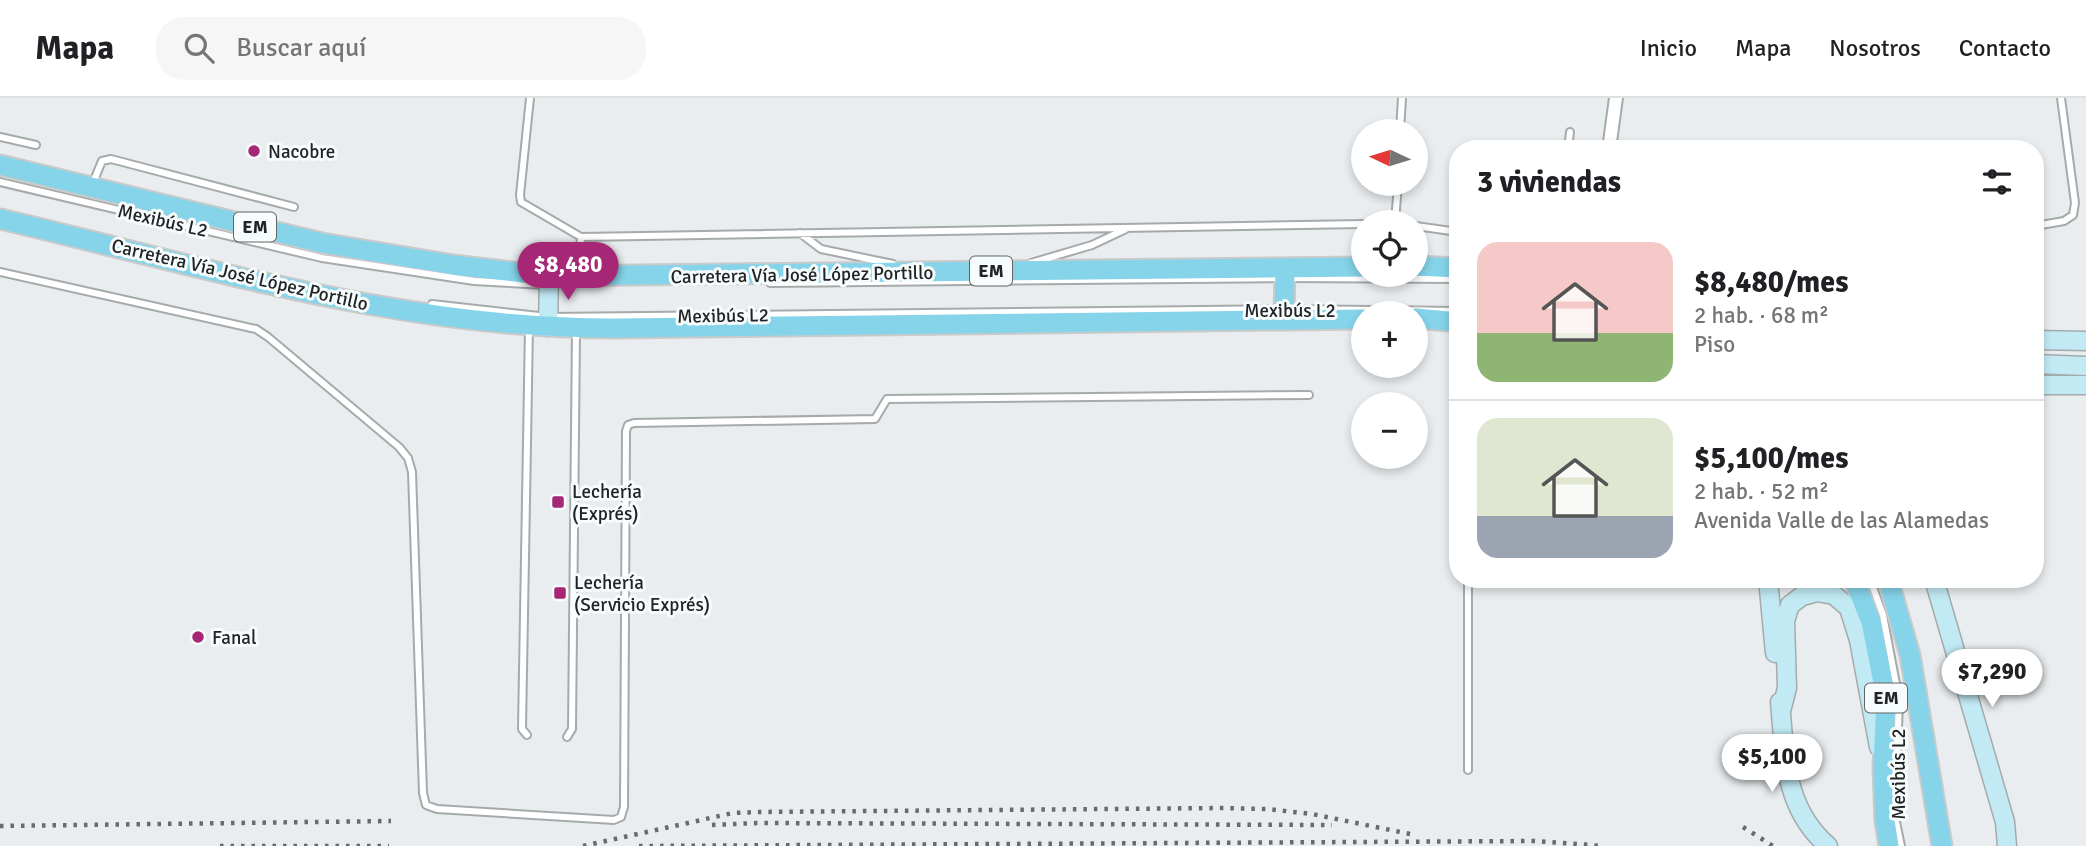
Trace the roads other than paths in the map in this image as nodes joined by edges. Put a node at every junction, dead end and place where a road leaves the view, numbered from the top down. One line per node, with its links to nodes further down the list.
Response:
1 (530, 98): 22 (lane)
2 (1402, 98): 5 (lane)
3 (1616, 98): 9 (street)
4 (2061, 98): 17 (lane)
5 (1401, 119)
6 (1570, 132): 8 (lane)
7 (0, 137): 10 (lane)
8 (1569, 140)
9 (1610, 140)
10 (36, 145)
11 (0, 166): 13 (main road, Carretera Vía José López Portillo / EM)
12 (0, 182): 32 (lane, Mexibús L2)
13 (92, 187): 14 (lane); 32 (main road, Carretera Vía José López Portillo / EM)
14 (294, 207)
15 (0, 219): 41 (main road, Carretera Vía José López Portillo)
16 (1351, 224): 18 (lane)
17 (2044, 224)
18 (1127, 228): 21 (lane); 26 (lane)
19 (1428, 228): 20 (lane)
20 (1449, 231)
21 (800, 233): 22 (lane); 29 (lane)
22 (581, 237): 32 (lane)
23 (1428, 267): 25 (main road)
24 (1351, 268): 30 (main road, Carretera Vía José López Portillo / EM)
25 (1449, 268)
26 (1004, 271): 29 (main road, Carretera Vía José López Portillo / EM); 30 (main road, Carretera Vía José López Portillo / EM)
27 (0, 272): 49 (lane)
28 (256, 272): 34 (lane)
29 (922, 272): 32 (main road, Carretera Vía José López Portillo / EM)
30 (1285, 273): 31 (lane, Mexibús L2); 33 (lane, Mexibús L2); 37 (main road)
31 (1449, 279)
32 (560, 281): 41 (main road)
33 (757, 283)
34 (378, 298)
35 (419, 303): 41 (lane, Mexibús L2)
36 (1449, 311): 37 (lane, Mexibús L2)
37 (1284, 315): 38 (main road, Carretera Vía José López Portillo); 41 (lane, Mexibús L2); 42 (main road, Carretera Vía José López Portillo)
38 (1351, 318)
39 (1428, 319): 40 (main road)
40 (1449, 321)
41 (542, 323): 42 (main road, Carretera Vía José López Portillo); 58 (lane)
42 (576, 329): 59 (lane)
43 (2044, 340): 44 (main road)
44 (2086, 341)
45 (2044, 365): 46 (main road)
46 (2086, 366)
47 (2044, 385): 48 (main road)
48 (2086, 385)
49 (1309, 395)
50 (1468, 588): 61 (lane)
51 (1769, 588): 57 (main road)
52 (1858, 588): 60 (main road, EM)
53 (1873, 588): 63 (lane, Mexibús L2)
54 (1884, 588): 62 (lane, Mexibús L2)
55 (1891, 588): 62 (main road, EM)
56 (1937, 588): 69 (main road)
57 (1781, 711): 60 (main road); 64 (main road)
58 (527, 735)
59 (567, 737)
60 (1883, 768): 63 (main road, EM)
61 (1468, 770)
62 (1932, 814): 67 (lane, Mexibús L2); 68 (main road, EM)
63 (1890, 819): 65 (main road, EM); 66 (lane, Mexibús L2)
64 (1828, 846)
65 (1889, 846)
66 (1901, 846)
67 (1935, 846)
68 (1942, 846)
69 (2007, 846)

